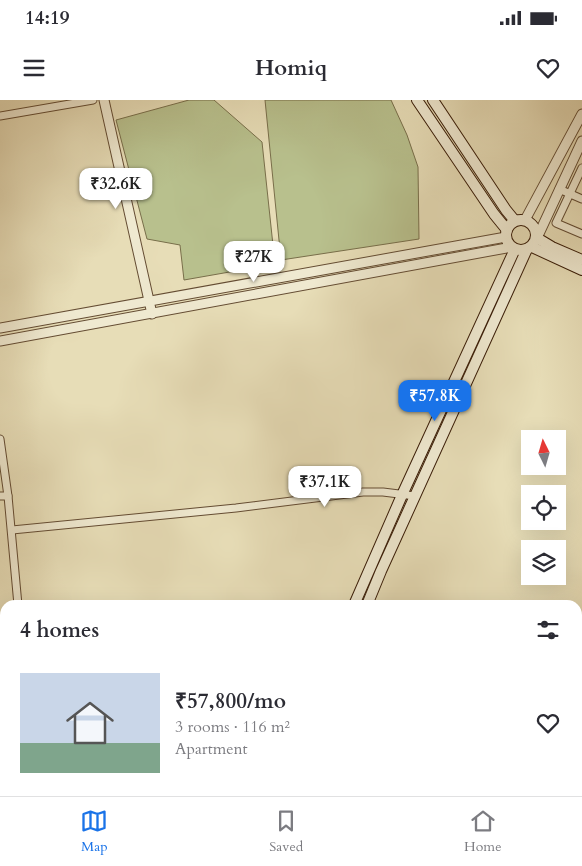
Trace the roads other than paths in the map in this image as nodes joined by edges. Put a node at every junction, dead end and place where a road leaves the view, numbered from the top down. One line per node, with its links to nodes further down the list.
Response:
1 (93, 100): 6 (street)
2 (104, 100): 19 (street)
3 (417, 100): 13 (main road)
4 (433, 100): 12 (main road)
5 (582, 114): 12 (street)
6 (0, 116)
7 (581, 146): 9 (street)
8 (582, 168): 10 (street)
9 (559, 189): 10 (street); 15 (street)
10 (570, 194): 11 (street); 14 (street)
11 (582, 199)
12 (520, 221): 13 (main road); 15 (main road)
13 (506, 234): 16 (main road); 19 (street)
14 (582, 234)
15 (532, 245): 16 (main road); 17 (main road); 18 (main road); 26 (main road)
16 (513, 248): 20 (street); 24 (main road)
17 (582, 260)
18 (582, 270)
19 (148, 301): 20 (street); 21 (street)
20 (152, 314): 22 (street)
21 (0, 328)
22 (0, 341)
23 (0, 439): 25 (street)
24 (402, 494): 26 (street); 27 (street); 29 (main road)
25 (4, 496): 27 (street)
26 (415, 496): 30 (main road)
27 (12, 530): 28 (street)
28 (18, 600)
29 (356, 600)
30 (369, 600)

